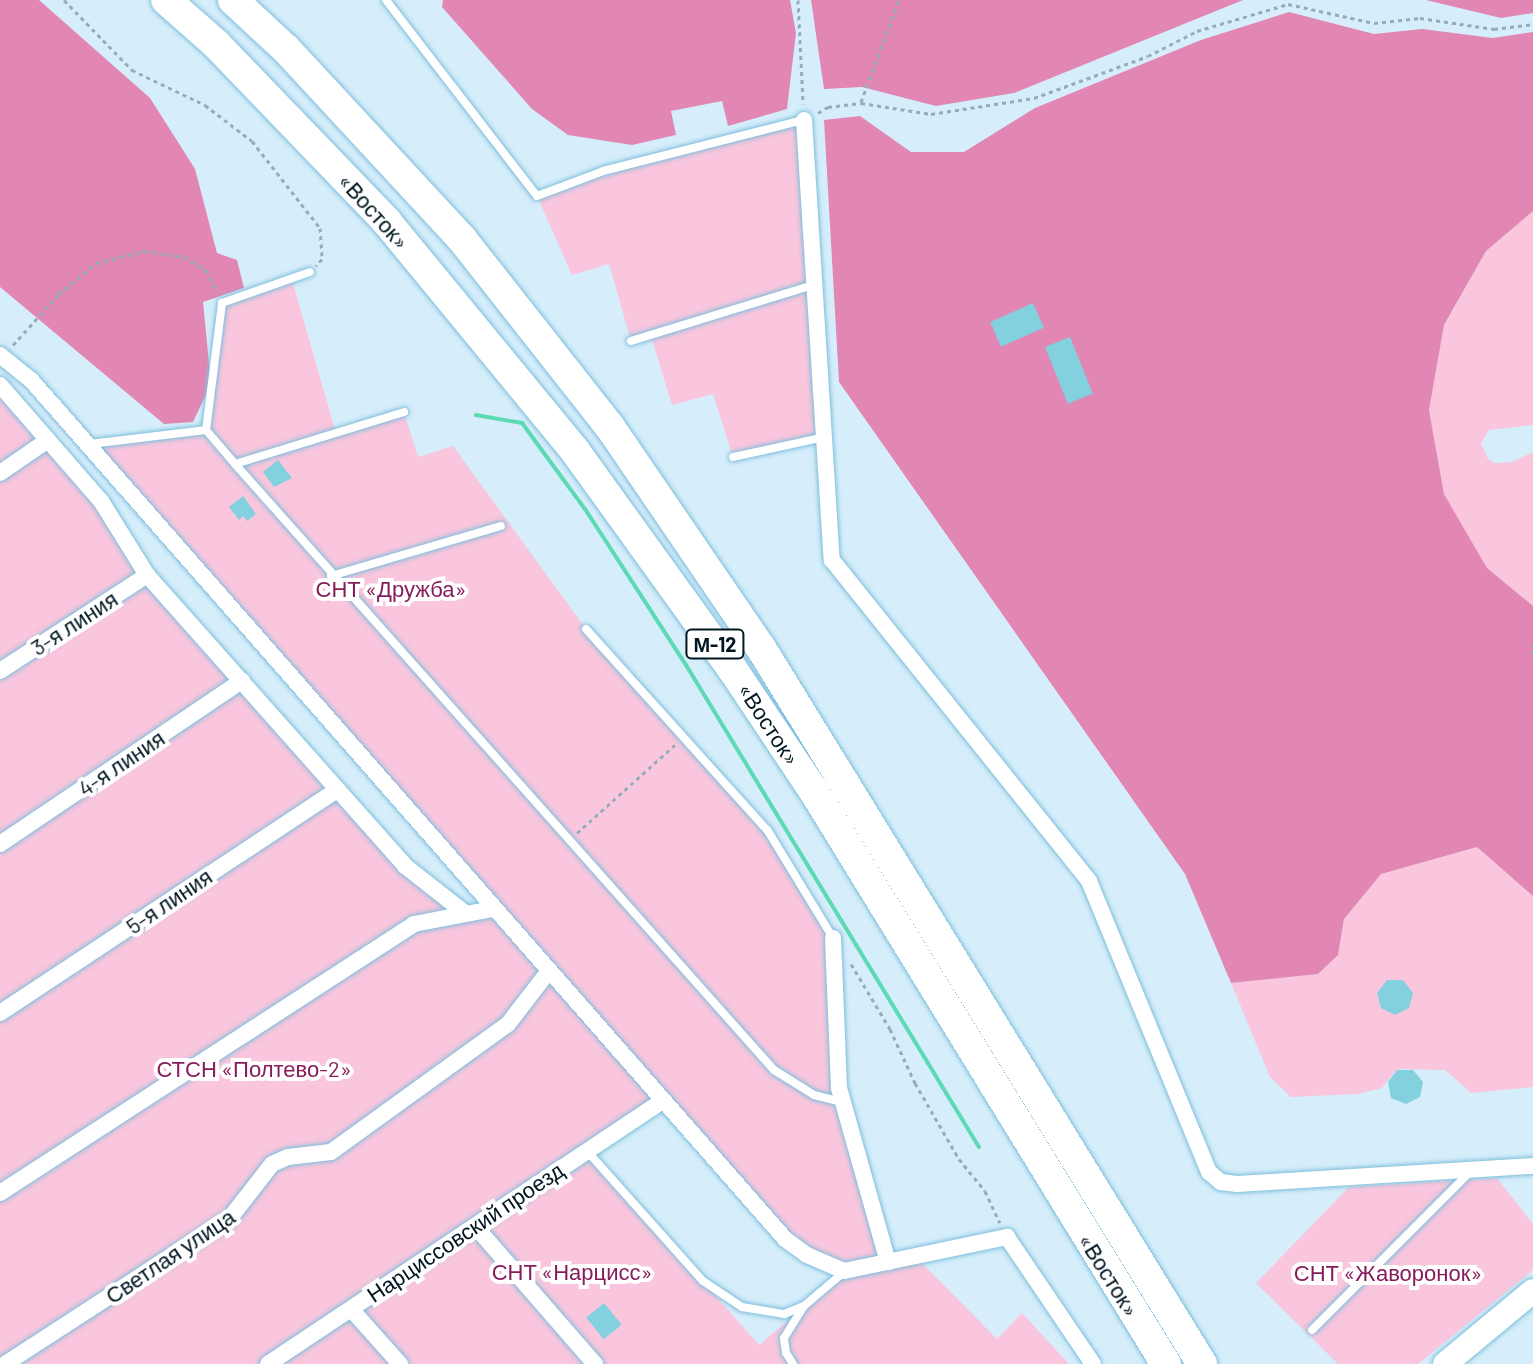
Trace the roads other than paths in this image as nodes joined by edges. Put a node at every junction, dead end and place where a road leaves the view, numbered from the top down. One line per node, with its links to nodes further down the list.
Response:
1 (166, 0): 50 (highway, «Восток» / М-12)
2 (233, 0): 51 (highway, «Восток» / М-12)
3 (386, 0): 4 (lane)
4 (804, 120): 6 (street)
5 (310, 272): 11 (lane)
6 (813, 285): 7 (lane); 12 (street)
7 (631, 341)
8 (1, 356): 14 (street)
9 (0, 385): 13 (street)
10 (404, 412): 16 (lane)
11 (206, 430): 14 (lane); 16 (lane)
12 (826, 437): 15 (lane); 35 (street)
13 (48, 440): 17 (street); 19 (street)
14 (85, 444): 26 (street)
15 (733, 457)
16 (235, 464): 20 (lane)
17 (0, 473)
18 (501, 526): 20 (lane)
19 (147, 575): 22 (street, 3-я линия); 23 (street)
20 (331, 576): 32 (lane)
21 (586, 629): 28 (lane)
22 (0, 671)
23 (242, 681): 24 (street); 25 (street, 4-я линия)
24 (338, 789): 27 (street); 30 (street, 5-я линия)
25 (0, 844)
26 (492, 909): 27 (street); 29 (street)
27 (465, 913): 36 (street)
28 (833, 938): 32 (street)
29 (548, 972): 31 (street); 44 (street, Светлая улица)
30 (0, 1013)
31 (662, 1101): 33 (street, Нарциссовский проезд); 39 (street)
32 (843, 1102): 38 (street)
33 (587, 1151): 37 (street, Нарциссовский проезд); 41 (lane)
34 (1533, 1166): 35 (street)
35 (1472, 1169): 43 (lane)
36 (0, 1193)
37 (475, 1226): 42 (street, Нарциссовский проезд); 47 (street)
38 (888, 1262): 39 (street); 49 (street)
39 (844, 1271): 41 (lane)
40 (1533, 1291): 52 (street)
41 (804, 1306): 48 (lane)
42 (351, 1309): 45 (street, Нарциссовский проезд); 46 (street)
43 (1312, 1330)
44 (5, 1364)
45 (268, 1364)
46 (400, 1364)
47 (595, 1364)
48 (793, 1364)
49 (1093, 1364)
50 (1166, 1364)
51 (1202, 1364)
52 (1445, 1364)

